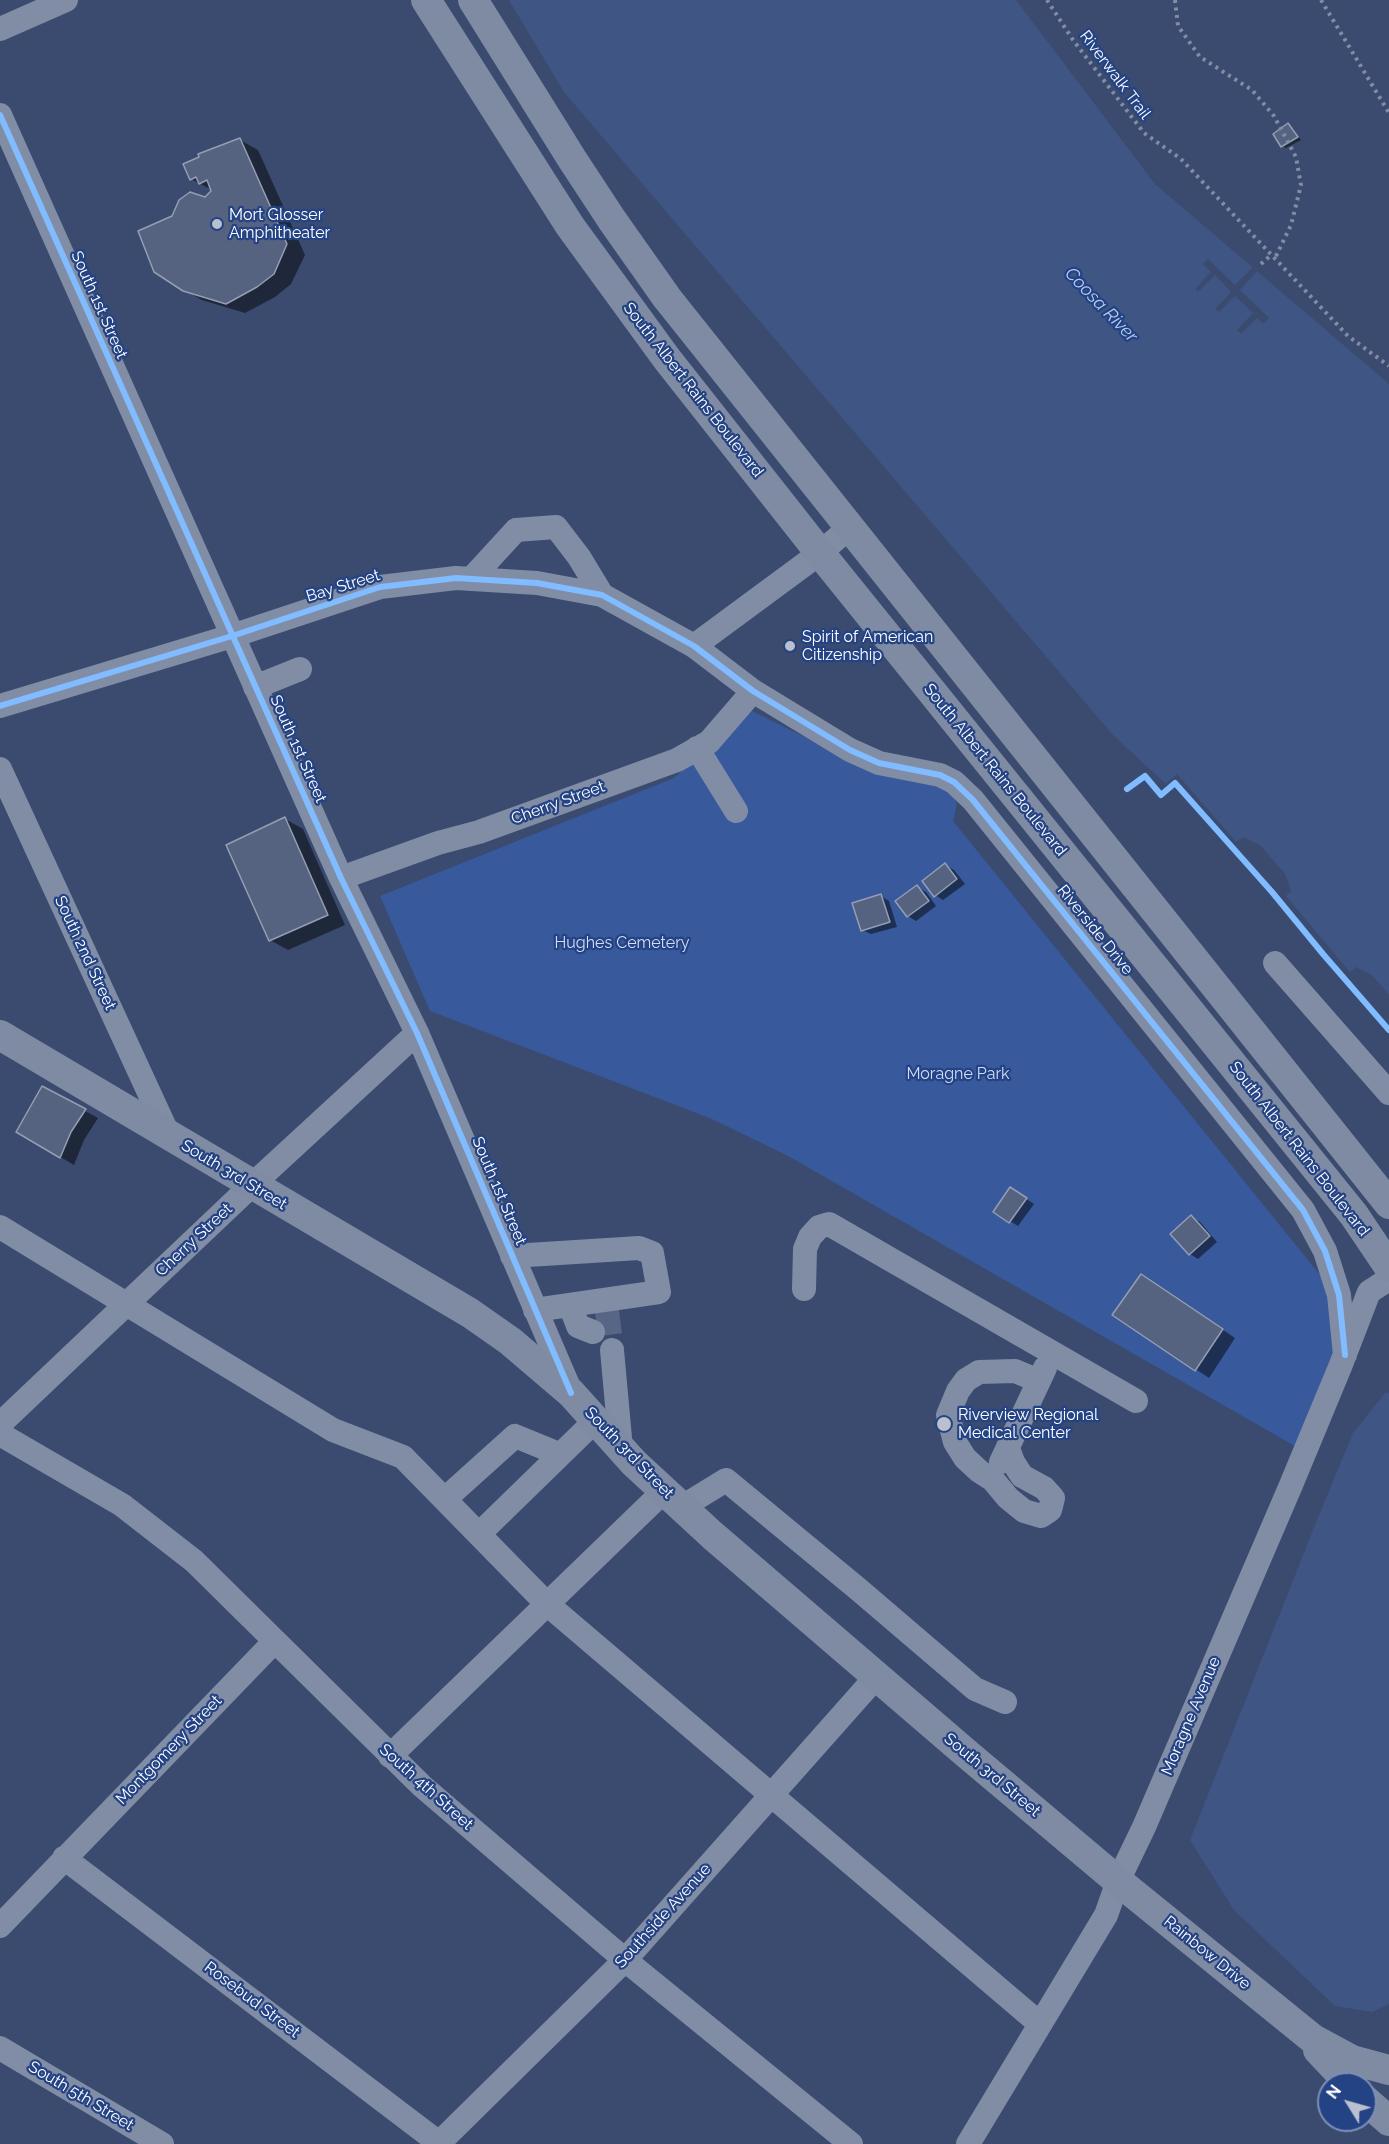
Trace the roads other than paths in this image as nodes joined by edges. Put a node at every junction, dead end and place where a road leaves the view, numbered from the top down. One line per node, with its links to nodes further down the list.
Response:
1 (66, 0): 4 (street)
2 (426, 0): 7 (main road, South Albert Rains Boulevard)
3 (473, 0): 6 (main road)
4 (0, 30)
5 (0, 115): 10 (street, South 1st Street)
6 (850, 526): 7 (street); 26 (main road)
7 (820, 553): 11 (street); 29 (main road, South Albert Rains Boulevard)
8 (471, 579): 9 (street, Bay Street); 9 (street); 10 (street, Bay Street)
9 (602, 595): 11 (street, Bay Street)
10 (232, 636): 13 (street, South 1st Street); 15 (street, Bay Street)
11 (694, 646): 14 (street, Riverside Drive)
12 (300, 669): 13 (street)
13 (255, 687): 19 (street, South 1st Street)
14 (753, 691): 16 (street, Cherry Street); 38 (street, Riverside Drive)
15 (0, 706)
16 (697, 748): 18 (street); 19 (street, Cherry Street)
17 (0, 769): 24 (street, South 2nd Street)
18 (736, 811)
19 (340, 878): 21 (street, South 1st Street)
20 (1275, 963): 23 (street)
21 (417, 1033): 25 (street, Cherry Street); 28 (street, South 1st Street)
22 (0, 1035): 24 (main road, South 3rd Street)
23 (1389, 1093)
24 (169, 1136): 25 (main road, South 3rd Street)
25 (252, 1185): 32 (street, Cherry Street); 40 (main road, South 3rd Street)
26 (1389, 1204)
27 (0, 1227): 32 (street)
28 (512, 1256): 33 (street); 34 (street, South 1st Street)
29 (1389, 1267)
30 (1389, 1279): 38 (street, Moragne Avenue)
31 (804, 1289): 37 (street)
32 (126, 1304): 43 (street, Cherry Street); 49 (street)
33 (570, 1305): 34 (street); 35 (street)
34 (536, 1310): 40 (street, South 1st Street)
35 (593, 1332)
36 (612, 1350): 46 (street)
37 (1052, 1353): 39 (street); 41 (street)
38 (1345, 1355): 59 (street, Moragne Avenue)
39 (1039, 1382): 45 (street); 48 (street)
40 (571, 1393): 42 (main road, South 3rd Street)
41 (1136, 1401)
42 (596, 1420): 46 (main road, South 3rd Street); 47 (street)
43 (0, 1424)
44 (0, 1434): 53 (street, South 4th Street)
45 (1008, 1448): 48 (street); 48 (street)
46 (621, 1449): 50 (main road, South 3rd Street)
47 (559, 1454): 49 (street); 51 (street)
48 (993, 1480)
49 (445, 1498): 51 (street)
50 (673, 1499): 52 (street); 54 (main road, South 3rd Street); 55 (street)
51 (479, 1534): 52 (street)
52 (547, 1604): 56 (street); 57 (street)
53 (274, 1642): 56 (street, South 4th Street); 58 (street, Montgomery Street)
54 (877, 1676): 57 (street, Southside Avenue); 59 (main road, South 3rd Street)
55 (1005, 1702)
56 (390, 1756): 61 (street, South 4th Street)
57 (771, 1795): 61 (street, Southside Avenue); 62 (street)
58 (64, 1858): 60 (street, Montgomery Street); 69 (street, Rosebud Street)
59 (1119, 1881): 62 (street, Moragne Avenue); 63 (main road, Rainbow Drive)
60 (0, 1926)
61 (625, 1959): 69 (street, Southside Avenue); 71 (street, South 4th Street)
62 (1040, 2024): 72 (street, Moragne Avenue)
63 (1295, 2026): 65 (main road, Rainbow Drive); 66 (main road, Rainbow Drive)
64 (0, 2048): 70 (street, South 5th Street)
65 (1389, 2070)
66 (1339, 2072)
67 (1377, 2110): 68 (main road)
68 (1389, 2121)
69 (439, 2143)
70 (162, 2144)
71 (851, 2144)
72 (968, 2144)

